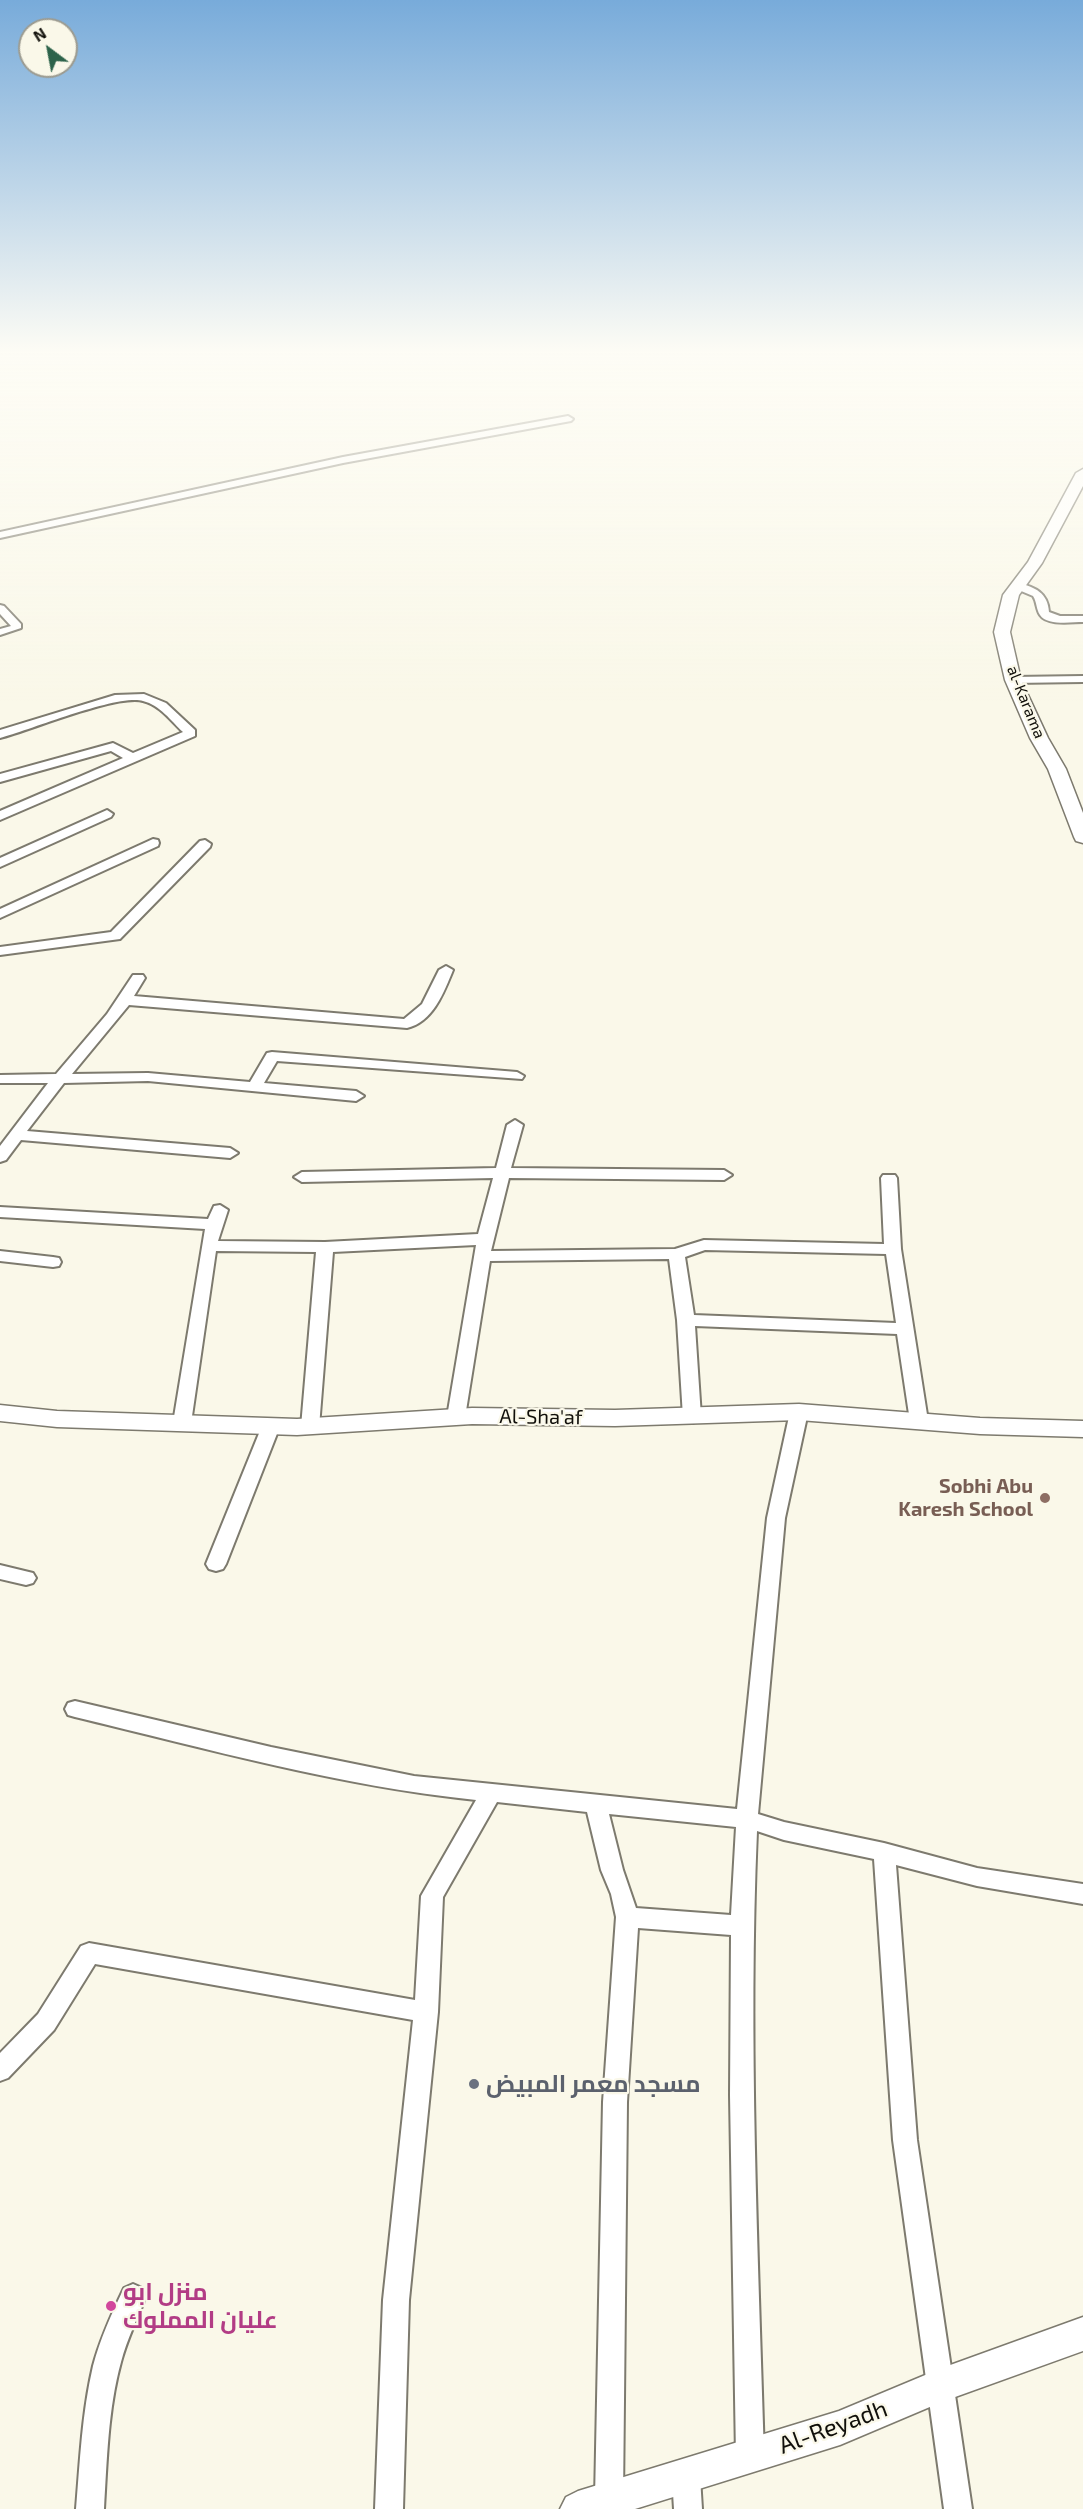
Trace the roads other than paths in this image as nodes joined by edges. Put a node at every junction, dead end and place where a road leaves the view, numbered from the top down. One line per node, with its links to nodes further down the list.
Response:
1 (306, 468): 3 (street)
2 (1083, 473): 4 (main road, al-Karama)
3 (0, 535)
4 (1018, 586): 6 (street); 9 (main road, al-Karama)
5 (0, 608): 7 (street)
6 (1083, 619)
7 (0, 632)
8 (1083, 679): 9 (street)
9 (1013, 680): 15 (main road, al-Karama)
10 (0, 734): 11 (street)
11 (132, 758): 12 (street); 14 (street)
12 (0, 778)
13 (107, 814): 18 (street)
14 (0, 816)
15 (1083, 837)
16 (153, 843): 19 (street)
17 (205, 844): 20 (street)
18 (0, 863)
19 (0, 914)
20 (0, 951)
21 (446, 970): 23 (street)
22 (138, 978): 23 (street)
23 (126, 1000): 24 (street)
24 (62, 1076): 26 (street); 27 (street); 30 (street)
25 (517, 1076): 27 (street)
26 (0, 1078)
27 (255, 1086): 28 (street)
28 (356, 1096)
29 (514, 1125): 33 (street)
30 (17, 1135): 31 (street); 32 (street)
31 (230, 1152)
32 (0, 1157)
33 (503, 1173): 34 (street); 35 (street); 38 (street)
34 (724, 1175)
35 (302, 1177)
36 (889, 1178): 41 (street)
37 (0, 1212): 39 (street)
38 (485, 1239): 40 (street); 44 (street)
39 (209, 1246): 40 (street); 53 (street)
40 (325, 1247): 55 (street)
41 (893, 1249): 42 (street); 47 (street)
42 (676, 1254): 44 (street); 46 (street)
43 (0, 1256): 45 (street)
44 (482, 1256): 51 (street)
45 (53, 1262)
46 (686, 1320): 47 (street); 50 (street)
47 (904, 1329): 52 (street)
48 (799, 1412): 50 (street, Al-Sha'af); 52 (street, Al-Sha'af); 63 (street)
49 (0, 1413): 53 (street, Al-Sha'af)
50 (692, 1416): 51 (street, Al-Sha'af)
51 (456, 1417): 55 (street, Al-Sha'af)
52 (919, 1421): 56 (street, Al-Sha'af)
53 (182, 1423): 54 (street, Al-Sha'af)
54 (270, 1426): 55 (street, Al-Sha'af); 57 (street)
55 (310, 1426)
56 (1083, 1429)
57 (216, 1564)
58 (0, 1572): 59 (street)
59 (26, 1578)
60 (75, 1709): 61 (street)
61 (491, 1794): 62 (street); 68 (street)
62 (596, 1804): 63 (street); 66 (street)
63 (747, 1819): 64 (street); 67 (street)
64 (884, 1852): 65 (street); 72 (street)
65 (1083, 1894)
66 (627, 1917): 67 (street); 75 (street)
67 (742, 1926): 73 (street)
68 (426, 2012): 69 (street); 77 (street)
69 (0, 2070)
70 (133, 2297): 76 (street)
71 (1083, 2334): 72 (street, Al-Reyadh)
72 (942, 2385): 73 (street, Al-Reyadh); 78 (street)
73 (750, 2457): 74 (street, Al-Reyadh)
74 (687, 2493): 75 (street, Al-Reyadh)
75 (594, 2504)
76 (90, 2509)
77 (389, 2509)
78 (958, 2509)

